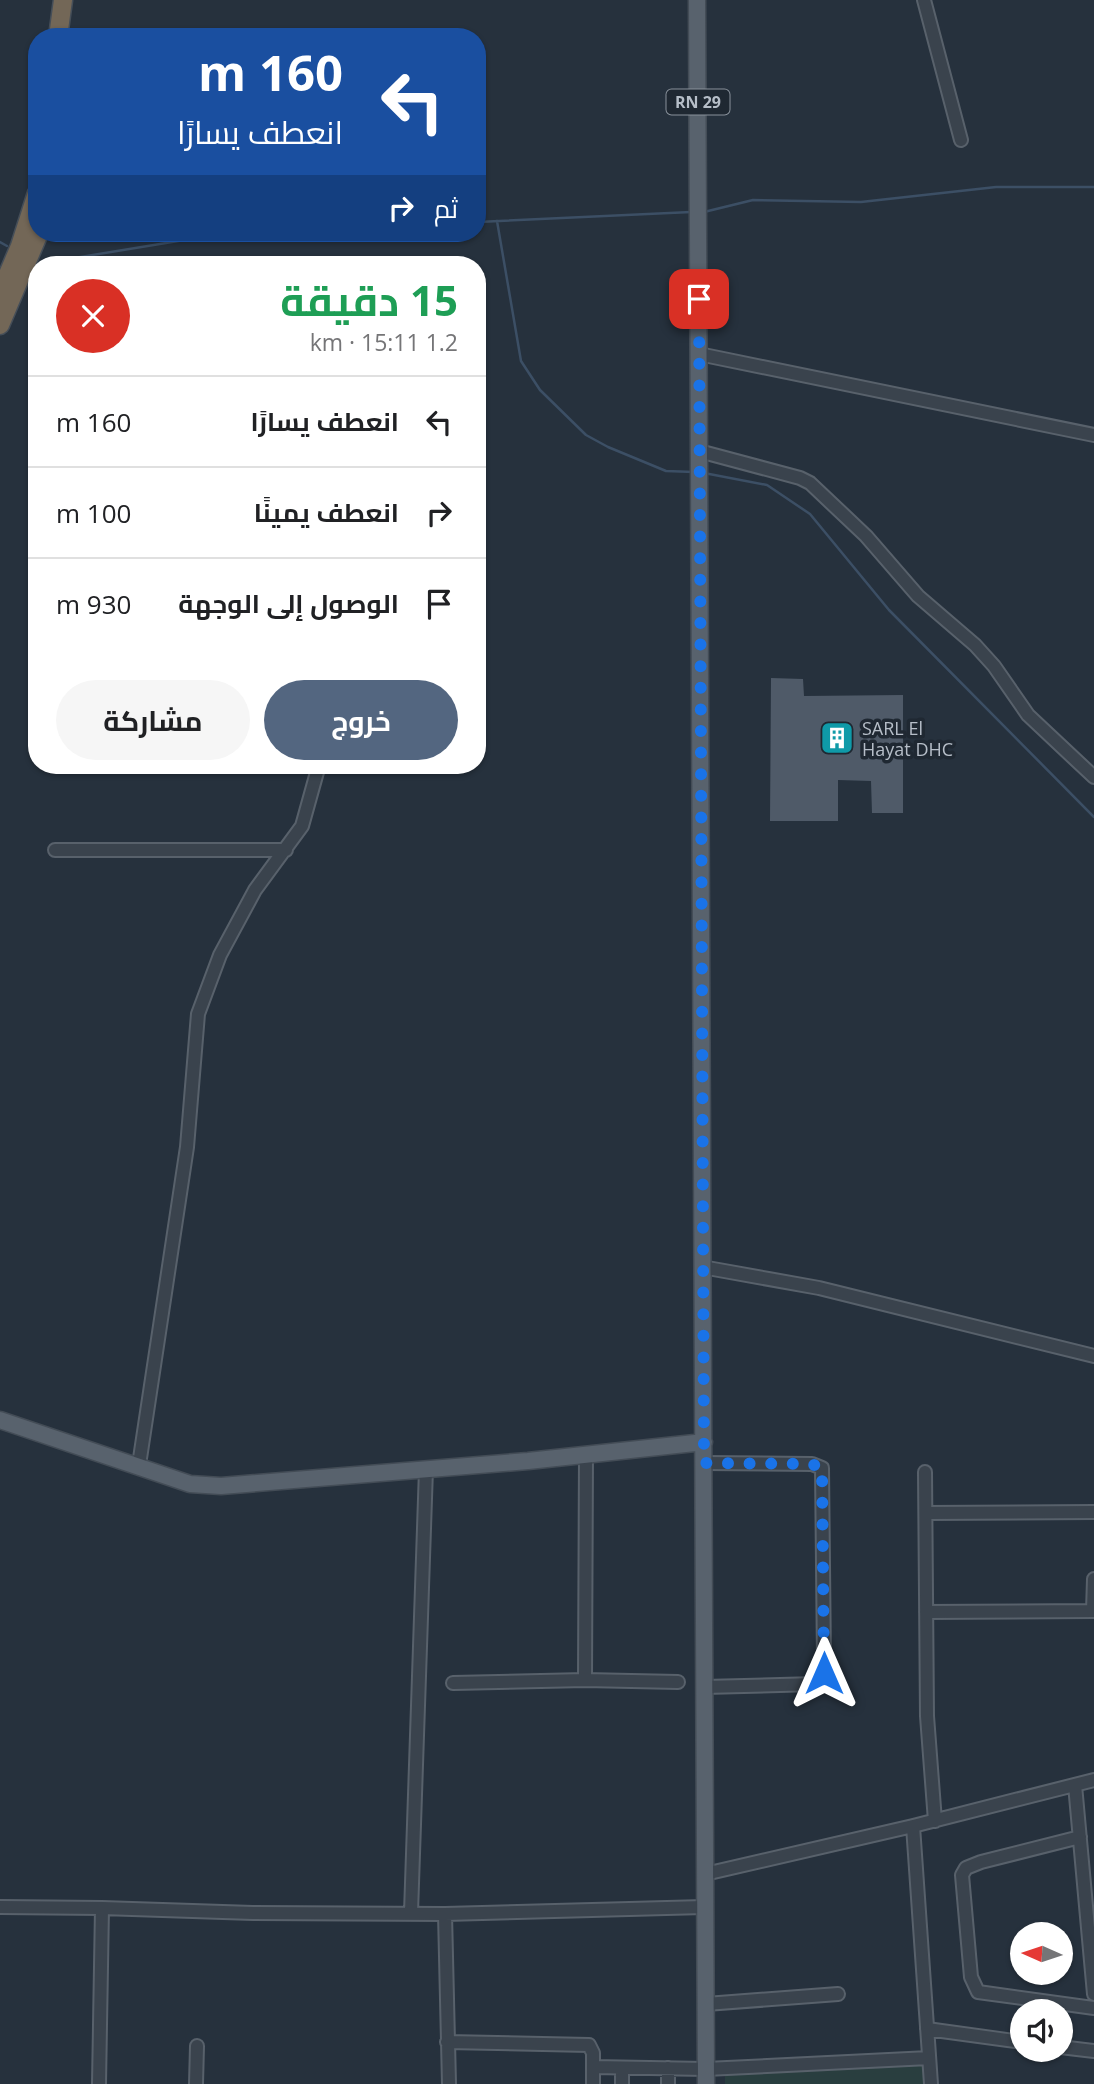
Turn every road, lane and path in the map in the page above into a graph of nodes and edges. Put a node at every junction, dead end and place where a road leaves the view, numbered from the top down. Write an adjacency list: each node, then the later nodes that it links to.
1 (63, 0): 5 (highway)
2 (74, 0): 6 (highway)
3 (697, 0): 12 (main road, RN 29)
4 (925, 0): 7 (street)
5 (59, 28)
6 (71, 28)
7 (961, 140)
8 (28, 221): 10 (highway)
9 (28, 259): 11 (highway)
10 (0, 293)
11 (0, 325)
12 (699, 354): 13 (street); 14 (main road, RN 29)
13 (1094, 435)
14 (698, 465): 16 (street); 19 (main road, RN 29)
15 (316, 774): 18 (street)
16 (1094, 777)
17 (55, 849): 18 (street)
18 (286, 850): 25 (street)
19 (702, 1267): 20 (street); 22 (main road, RN 29)
20 (1094, 1356)
21 (0, 1420): 25 (main road)
22 (704, 1443): 23 (main road); 24 (main road, RN 29)
23 (586, 1455): 26 (main road); 32 (street)
24 (704, 1463): 35 (main road, RN 29); 35 (street)
25 (139, 1465): 26 (main road)
26 (426, 1469): 45 (street)
27 (925, 1472): 29 (street)
28 (1094, 1512): 29 (street)
29 (926, 1513): 31 (street)
30 (1094, 1579): 31 (street)
31 (926, 1612): 38 (street)
32 (585, 1680): 33 (street); 34 (street)
33 (678, 1682)
34 (453, 1684)
35 (704, 1687): 41 (main road, RN 29)
36 (1094, 1780): 37 (street)
37 (1076, 1785): 38 (street); 40 (street)
38 (935, 1821): 39 (street)
39 (913, 1826): 41 (street); 51 (street)
40 (1080, 1837): 48 (street); 50 (street)
41 (705, 1874): 43 (main road, RN 29)
42 (0, 1907): 44 (street)
43 (704, 1907): 46 (street); 49 (main road, RN 29)
44 (103, 1908): 45 (street); 62 (street)
45 (411, 1913): 46 (street)
46 (445, 1914): 53 (street)
47 (838, 1994): 49 (street)
48 (1094, 1994)
49 (706, 2004): 61 (main road, RN 29)
50 (1094, 2008)
51 (927, 2029): 52 (street); 57 (street)
52 (1010, 2040)
53 (447, 2042): 58 (street); 64 (street)
54 (197, 2046): 63 (street)
55 (1073, 2049): 56 (street)
56 (1094, 2051)
57 (929, 2058): 61 (street); 68 (street)
58 (593, 2067): 59 (street); 65 (street)
59 (622, 2068): 60 (street); 66 (street)
60 (668, 2068): 61 (street); 67 (street)
61 (706, 2076)
62 (99, 2084)
63 (197, 2084)
64 (449, 2084)
65 (593, 2084)
66 (622, 2084)
67 (668, 2084)
68 (931, 2084)

